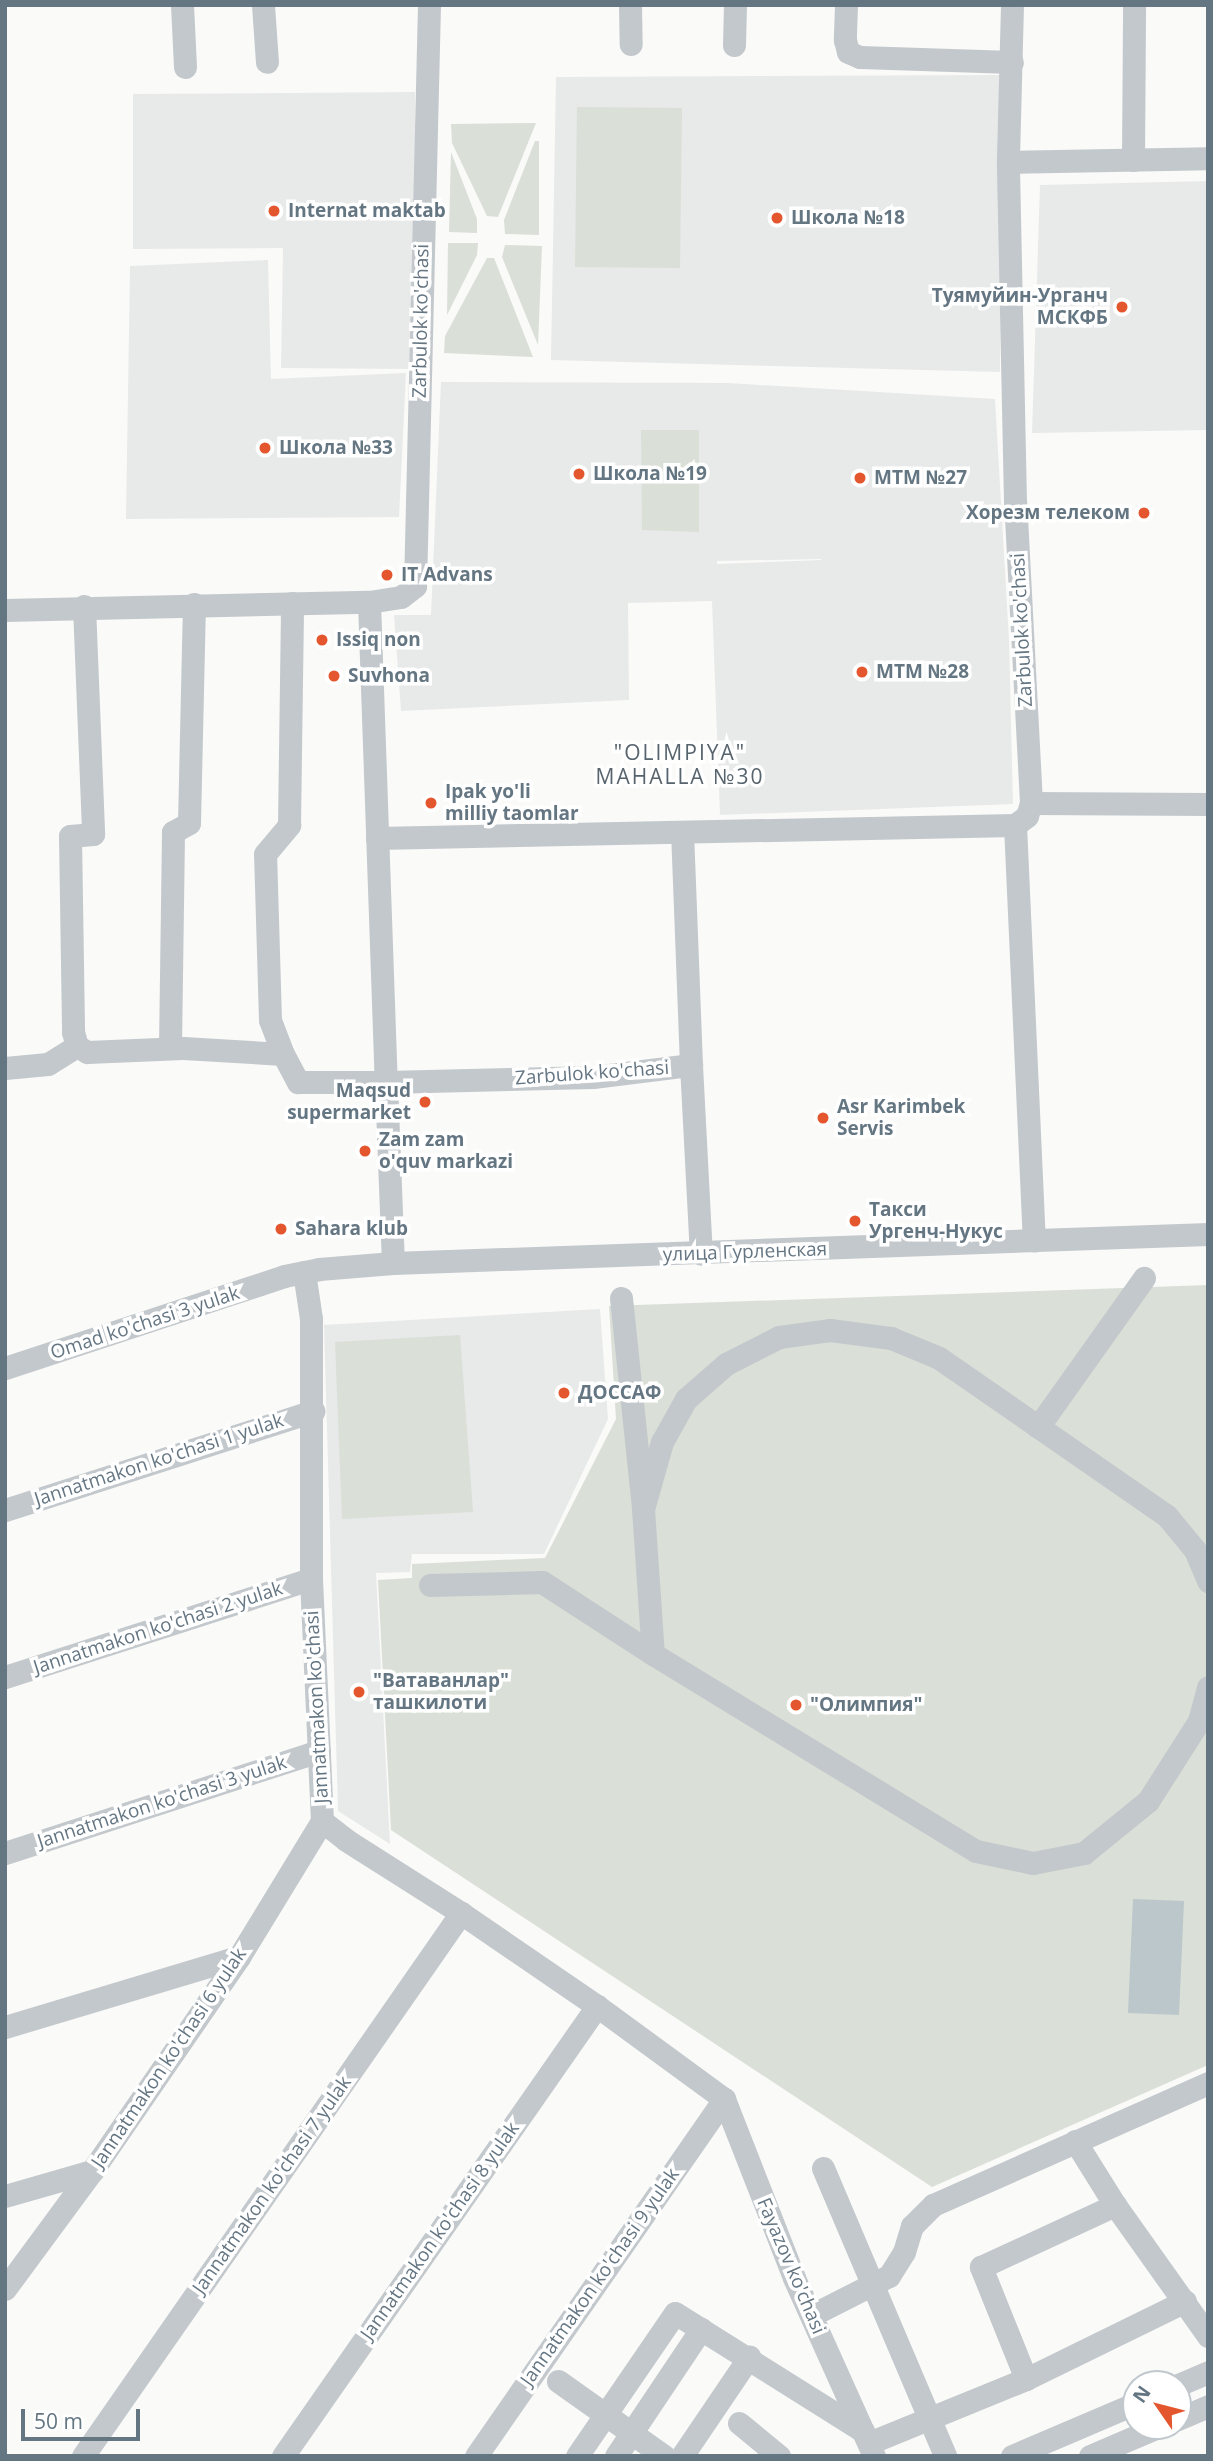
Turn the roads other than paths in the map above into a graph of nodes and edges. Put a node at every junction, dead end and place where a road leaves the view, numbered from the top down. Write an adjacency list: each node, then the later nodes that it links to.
1 (181, 5): 13 (street)
2 (263, 5): 11 (street)
3 (429, 5): 17 (street, Zarbulok ko'chasi)
4 (630, 5): 9 (street)
5 (735, 5): 10 (street)
6 (846, 5): 12 (street)
7 (1012, 5): 12 (street, Zarbulok ko'chasi)
8 (1134, 5): 15 (street)
9 (631, 44)
10 (734, 45)
11 (267, 62)
12 (1012, 62): 16 (street, Zarbulok ko'chasi)
13 (185, 67)
14 (1208, 158): 15 (street)
15 (1133, 160): 16 (street)
16 (1008, 162): 22 (street, Zarbulok ko'chasi)
17 (369, 602): 18 (street, Zarbulok ko'chasi); 26 (street)
18 (292, 603): 19 (street, Zarbulok ko'chasi); 29 (street, Zarbulok ko'chasi)
19 (194, 604): 20 (street, Zarbulok ko'chasi); 28 (street)
20 (84, 606): 21 (street, Zarbulok ko'chasi); 27 (street)
21 (5, 610)
22 (1031, 803): 23 (street); 24 (street)
23 (1208, 804)
24 (1015, 825): 25 (street); 34 (street)
25 (682, 832): 26 (street); 30 (street, Zarbulok ko'chasi)
26 (377, 838): 32 (street)
27 (77, 1046): 28 (street); 31 (street)
28 (170, 1048): 29 (street)
29 (283, 1054): 32 (street, Zarbulok ko'chasi)
30 (691, 1065): 32 (street, Zarbulok ko'chasi); 35 (street)
31 (5, 1068)
32 (386, 1082): 36 (street)
33 (1208, 1234): 34 (street, улица Гурленская)
34 (1034, 1241): 35 (street, улица Гурленская)
35 (701, 1254): 36 (street, улица Гурленская)
36 (393, 1263): 37 (street, улица Гурленская)
37 (294, 1274): 40 (street, Omad ko'chasi 3 yulak); 41 (street, Jannatmakon ko'chasi)
38 (1144, 1278): 42 (street)
39 (621, 1298): 43 (street)
40 (5, 1368)
41 (313, 1411): 44 (street, Jannatmakon ko'chasi 1 yulak); 45 (street, Jannatmakon ko'chasi)
42 (1038, 1427): 43 (street); 46 (street)
43 (643, 1509): 48 (street)
44 (5, 1510)
45 (311, 1579): 49 (street, Jannatmakon ko'chasi 2 yulak); 51 (street, Jannatmakon ko'chasi)
46 (1208, 1581)
47 (430, 1585): 48 (street)
48 (653, 1654): 50 (street)
49 (5, 1678)
50 (1208, 1687)
51 (318, 1751): 52 (street, Jannatmakon ko'chasi); 53 (street, Jannatmakon ko'chasi 3 yulak)
52 (322, 1821): 54 (street, Jannatmakon ko'chasi); 55 (street, Jannatmakon ko'chasi 6 yulak)
53 (5, 1853)
54 (461, 1913): 56 (street, Jannatmakon ko'chasi); 81 (street, Jannatmakon ko'chasi 7 yulak)
55 (239, 1957): 57 (street); 62 (street, Jannatmakon ko'chasi 6 yulak)
56 (597, 2006): 59 (street, Jannatmakon ko'chasi); 82 (street, Jannatmakon ko'chasi 8 yulak)
57 (5, 2027)
58 (1208, 2083): 60 (street)
59 (724, 2099): 68 (street, Fayazov ko'chasi); 83 (street, Jannatmakon ko'chasi 9 yulak)
60 (1075, 2141): 64 (street); 65 (street)
61 (823, 2168): 65 (street)
62 (92, 2171): 63 (street); 66 (street, Jannatmakon ko'chasi 6 yulak)
63 (5, 2196)
64 (1115, 2205): 67 (street); 72 (street)
65 (872, 2287): 68 (street); 76 (street)
66 (5, 2289)
67 (1185, 2301): 70 (street); 72 (street)
68 (811, 2315): 80 (street, Fayazov ko'chasi)
69 (701, 2329): 71 (street); 75 (street); 78 (street)
70 (1208, 2336)
71 (749, 2357): 80 (street); 87 (street)
72 (1026, 2379): 76 (street)
73 (558, 2381): 75 (street)
74 (1122, 2409): 90 (street)
75 (605, 2414): 78 (street); 84 (street)
76 (929, 2419): 80 (street); 89 (street)
77 (739, 2423): 88 (street)
78 (631, 2435): 85 (street); 86 (street)
79 (1127, 2440): 91 (street)
80 (869, 2443)
81 (83, 2456)
82 (283, 2456)
83 (476, 2456)
84 (577, 2456)
85 (616, 2456)
86 (664, 2456)
87 (681, 2456)
88 (779, 2456)
89 (945, 2456)
90 (1012, 2456)
91 (1090, 2456)

